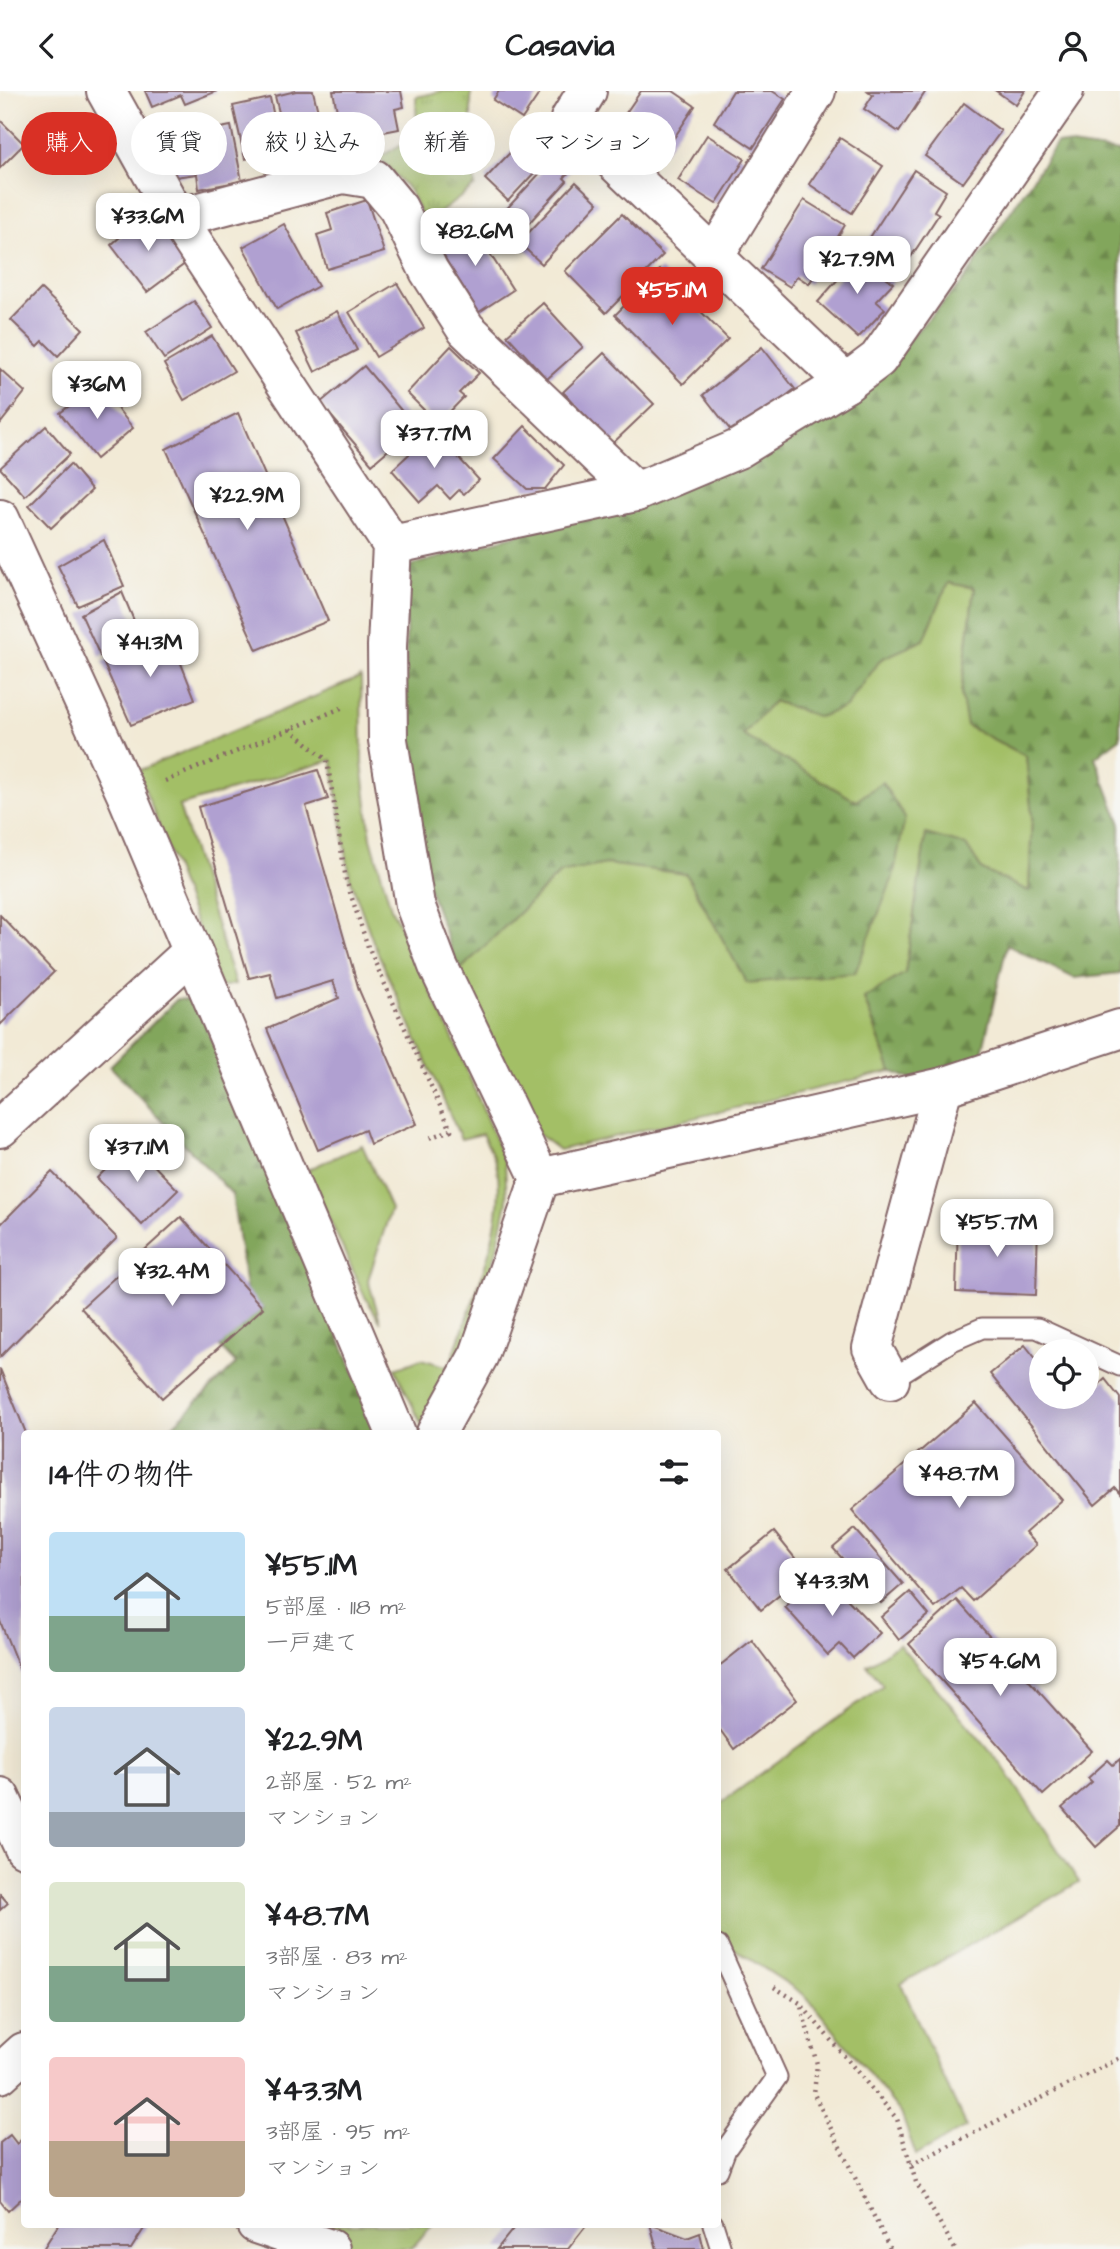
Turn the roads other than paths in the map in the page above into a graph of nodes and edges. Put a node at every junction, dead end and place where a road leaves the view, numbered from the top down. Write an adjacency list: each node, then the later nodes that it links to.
1 (106, 91): 5 (street)
2 (587, 91): 6 (street)
3 (816, 91): 6 (street)
4 (1064, 91): 7 (street)
5 (177, 218): 8 (street); 10 (street)
6 (713, 258): 7 (street)
7 (846, 383): 8 (street)
8 (636, 492): 10 (street)
9 (0, 519): 11 (street)
10 (392, 545): 15 (street)
11 (191, 953): 14 (street); 18 (street)
12 (1120, 1030): 13 (street)
13 (943, 1087): 15 (street); 17 (street)
14 (0, 1128)
15 (540, 1178): 19 (street)
16 (1120, 1366): 17 (lane)
17 (890, 1380)
18 (395, 1430)
19 (438, 1430)
20 (0, 1797): 21 (street)
21 (21, 1842)
22 (721, 1953): 25 (lane)
23 (21, 2055): 24 (street)
24 (0, 2074)
25 (721, 2162)
26 (268, 2228): 28 (street)
27 (714, 2228): 29 (lane)
28 (330, 2249)
29 (721, 2249)

